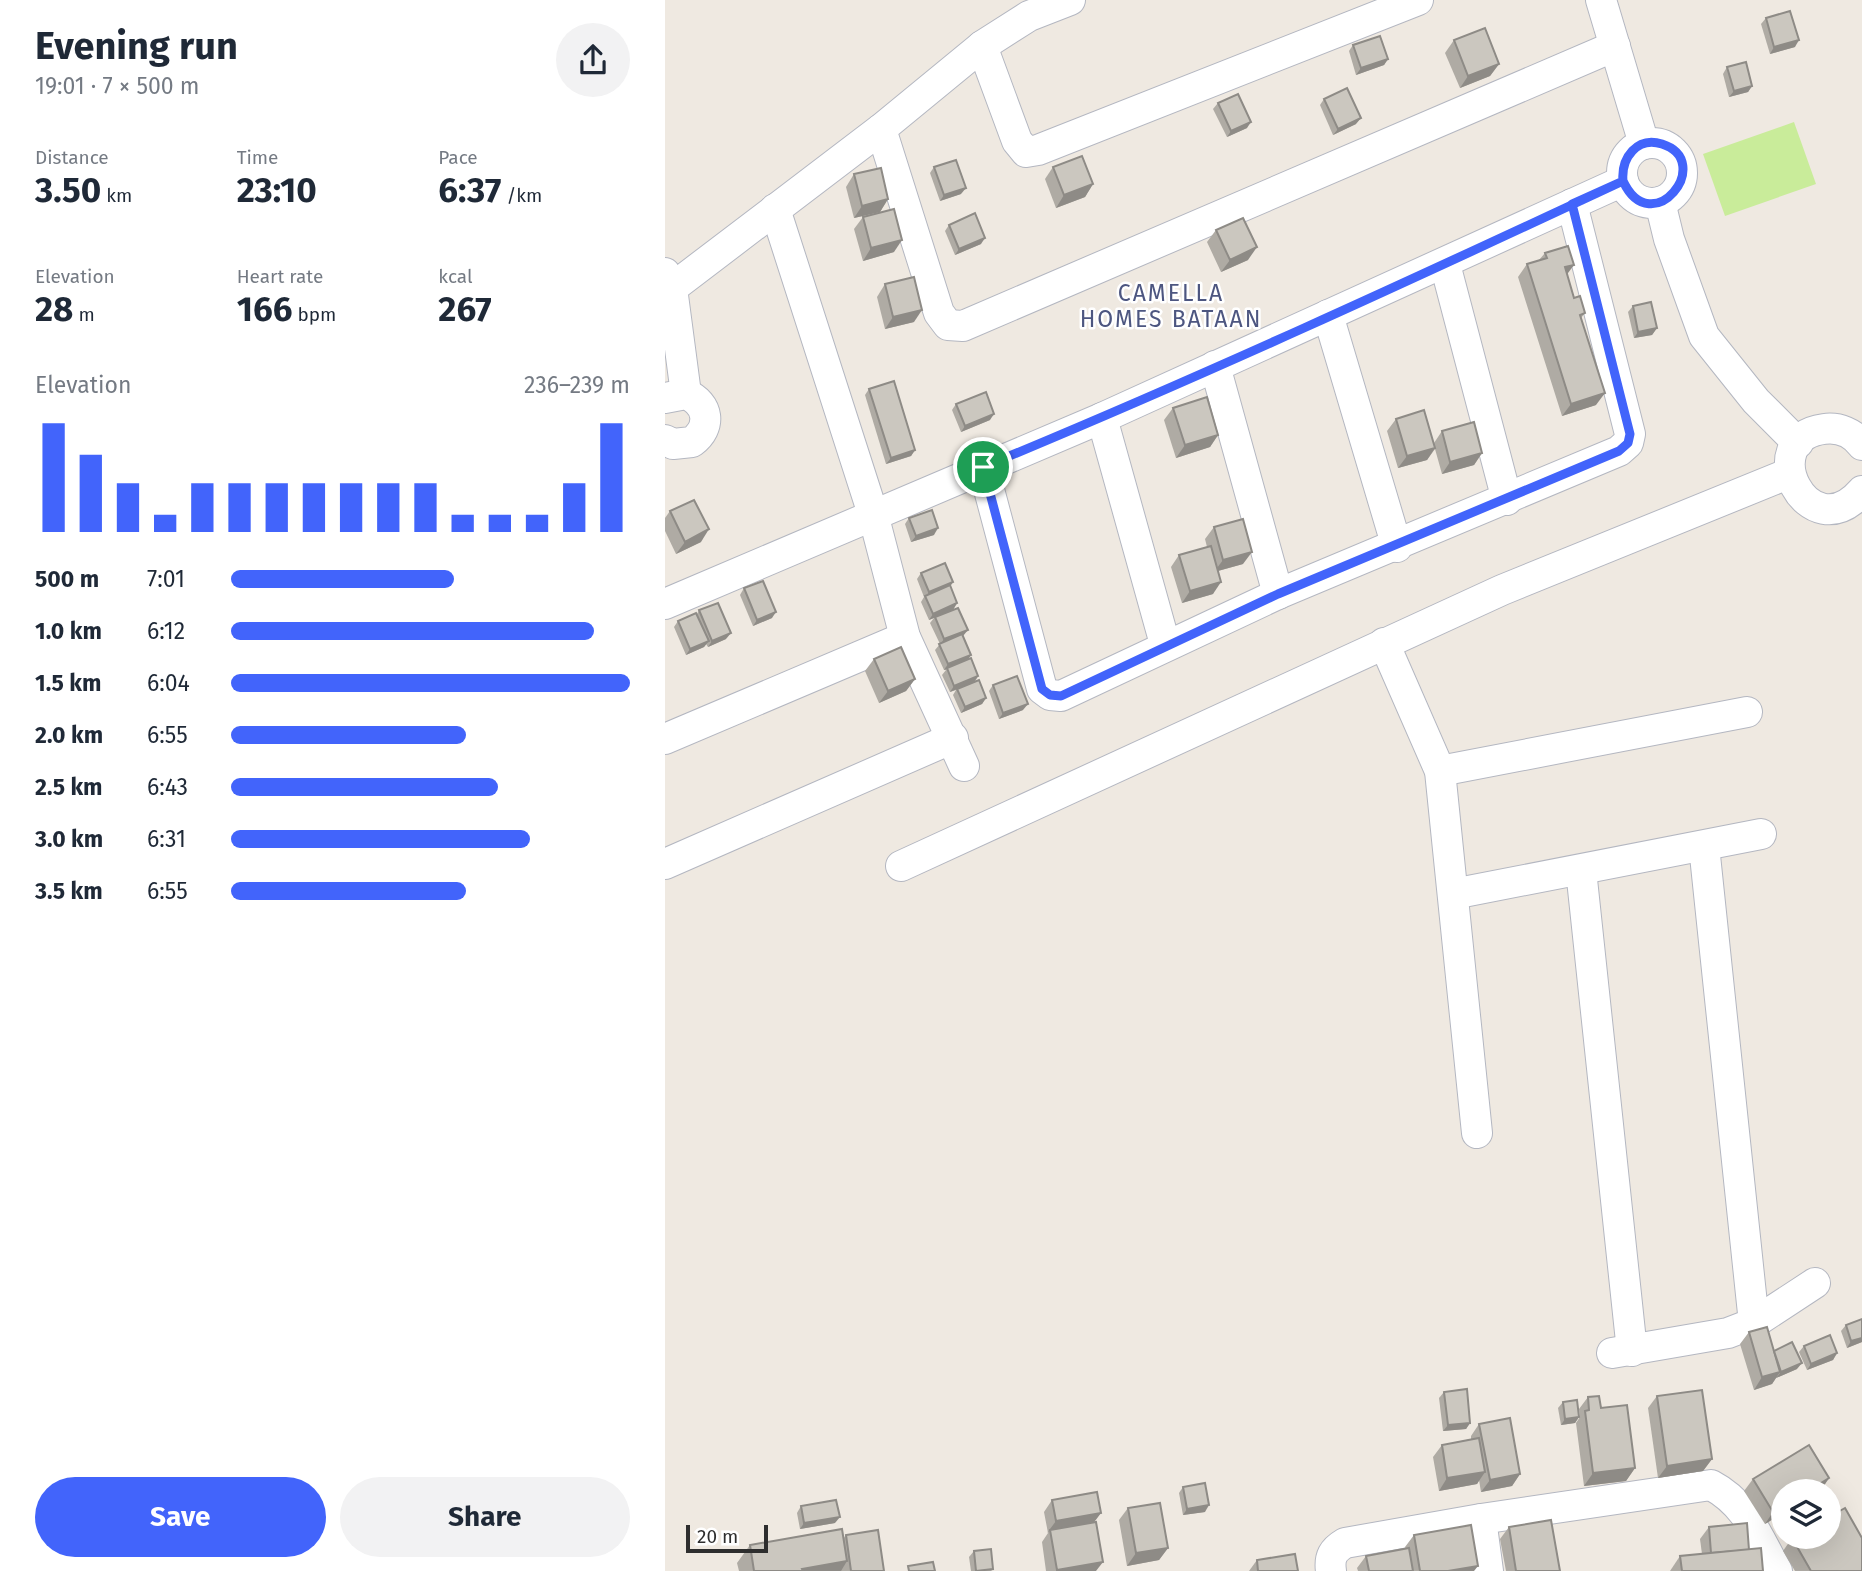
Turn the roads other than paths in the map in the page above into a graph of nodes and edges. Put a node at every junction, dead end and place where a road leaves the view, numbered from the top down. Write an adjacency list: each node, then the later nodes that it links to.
1 (1070, 0): 4 (street)
2 (1418, 0): 5 (street)
3 (1601, 0): 6 (street)
4 (1034, 8): 5 (street)
5 (982, 46): 7 (street)
6 (1615, 46): 7 (street); 8 (street)
7 (881, 129): 12 (street)
8 (1644, 144): 9 (street); 10 (street)
9 (1623, 181): 10 (street); 11 (street)
10 (1660, 202): 20 (street)
11 (1572, 204): 13 (street); 25 (street)
12 (775, 209): 14 (street); 26 (street)
13 (1445, 264): 15 (street); 25 (street)
14 (669, 281): 17 (street)
15 (1328, 315): 16 (street); 27 (street)
16 (1215, 366): 18 (street); 28 (street)
17 (676, 396): 19 (street)
18 (1102, 418): 22 (street); 32 (street)
19 (665, 440)
20 (1798, 443): 21 (street); 23 (street)
21 (1861, 443)
22 (983, 467): 26 (street); 32 (street)
23 (1790, 473): 24 (street); 31 (street)
24 (1862, 491)
25 (1507, 500): 27 (street)
26 (873, 514): 29 (street); 30 (street)
27 (1397, 547): 28 (street)
28 (1278, 594): 32 (street)
29 (665, 604)
30 (905, 637): 34 (street); 35 (street)
31 (1384, 643): 37 (street); 41 (street)
32 (1165, 644)
33 (1747, 712): 37 (street)
34 (953, 738): 36 (street); 40 (street)
35 (665, 739)
36 (964, 766)
37 (1440, 771): 43 (street)
38 (1761, 834): 39 (street)
39 (1704, 846): 42 (street); 46 (street)
40 (665, 864)
41 (901, 866)
42 (1581, 870): 43 (street); 46 (street)
43 (1453, 894): 44 (street)
44 (1478, 1133)
45 (1815, 1283): 46 (street)
46 (1754, 1322)
47 (1481, 1518): 48 (street); 49 (street); 50 (street)
48 (1331, 1571)
49 (1488, 1571)
50 (1777, 1571)

